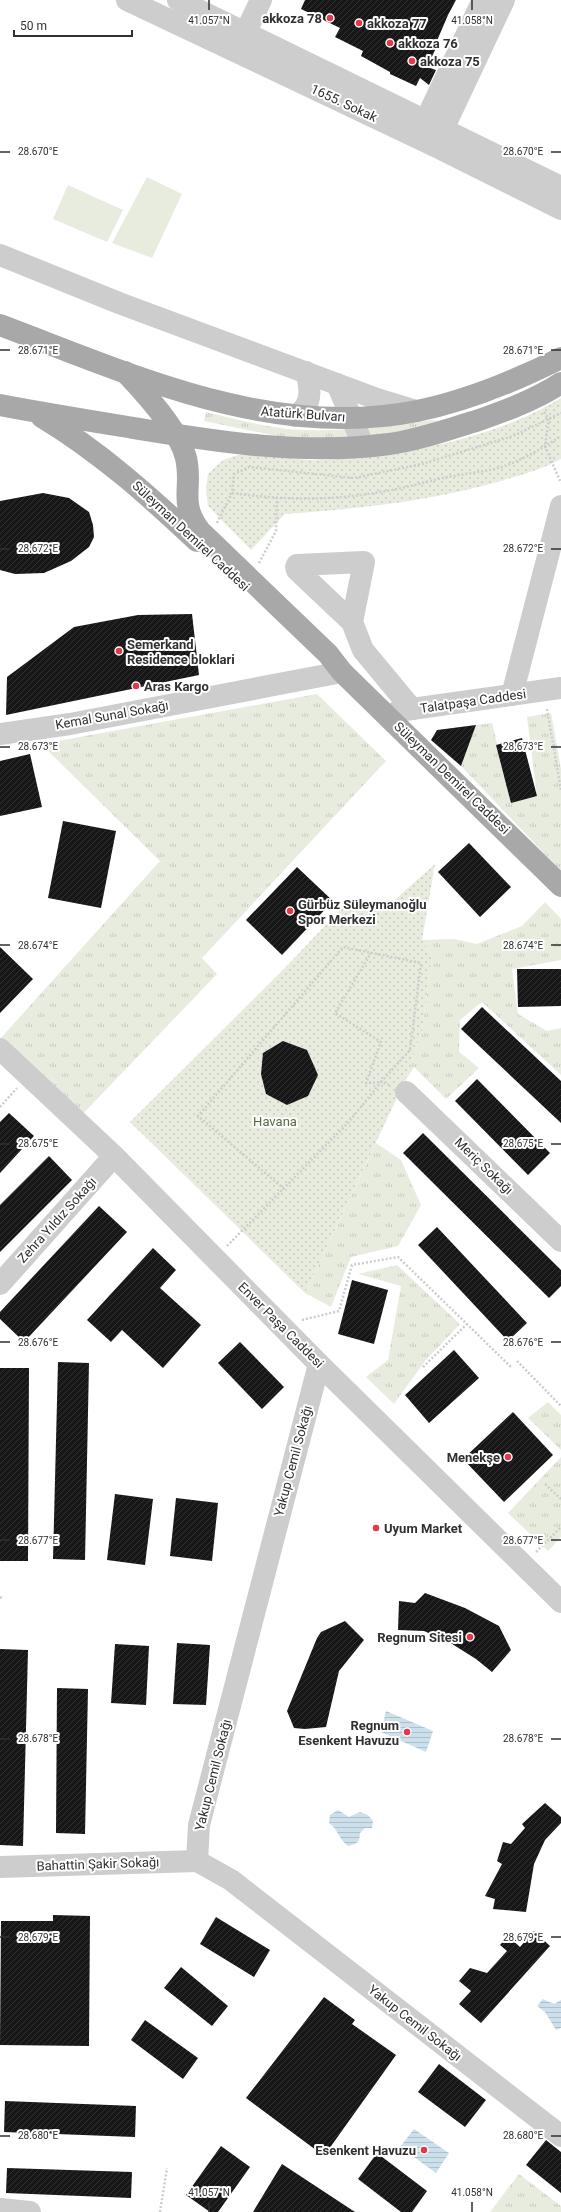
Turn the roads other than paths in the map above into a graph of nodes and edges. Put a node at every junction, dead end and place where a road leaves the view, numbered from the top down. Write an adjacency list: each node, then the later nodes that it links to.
1 (127, 0): 7 (street, 1655. Sokak)
2 (178, 0): 6 (street, 1655. Sokak)
3 (261, 0): 6 (street)
4 (483, 0): 8 (street)
5 (504, 0): 8 (street)
6 (245, 32): 7 (street); 8 (street, 1655. Sokak)
7 (236, 52): 8 (street, 1655. Sokak)
8 (430, 133): 9 (street, 1655. Sokak); 10 (street, 1655. Sokak)
9 (561, 187)
10 (561, 209)
11 (0, 255): 15 (street)
12 (0, 326): 14 (main road, Atatürk Bulvarı)
13 (561, 358): 20 (main road, Atatürk Bulvarı)
14 (125, 372): 21 (main road, Atatürk Bulvarı); 23 (main road, Süleyman Demirel Caddesi)
15 (306, 372): 17 (street); 21 (street)
16 (561, 383): 25 (main road)
17 (336, 384): 20 (street); 22 (street)
18 (0, 405): 19 (main road)
19 (32, 411): 23 (main road); 29 (main road, Süleyman Demirel Caddesi)
20 (416, 411): 22 (main road, Atatürk Bulvarı)
21 (295, 416): 22 (main road, Atatürk Bulvarı)
22 (351, 418): 25 (street)
23 (176, 436): 24 (main road); 26 (main road, Süleyman Demirel Caddesi)
24 (244, 443): 25 (main road); 26 (main road)
25 (364, 447)
26 (188, 474): 29 (main road, Süleyman Demirel Caddesi)
27 (561, 506): 31 (street)
28 (352, 622): 32 (street)
29 (342, 672): 33 (main road, Süleyman Demirel Caddesi); 34 (street, Kemal Sunal Sokağı)
30 (553, 689): 31 (street, Talatpaşa Caddesi)
31 (512, 695): 32 (street, Talatpaşa Caddesi)
32 (412, 709): 33 (street, Talatpaşa Caddesi)
33 (385, 713): 35 (main road, Süleyman Demirel Caddesi)
34 (0, 734)
35 (561, 886)
36 (0, 1049): 38 (street, Enver Paşa Caddesi)
37 (406, 1092): 39 (street, Meriç Sokağı)
38 (114, 1156): 40 (street, Zehra Yıldız Sokağı); 41 (street, Enver Paşa Caddesi)
39 (561, 1241)
40 (0, 1284)
41 (319, 1364): 42 (street, Enver Paşa Caddesi); 43 (street, Yakup Cemil Sokağı)
42 (561, 1602)
43 (197, 1861): 44 (street, Bahattin Şakir Sokağı); 45 (street, Yakup Cemil Sokağı)
44 (0, 1867)
45 (561, 2136)
46 (0, 2209): 47 (street)
47 (30, 2212)

